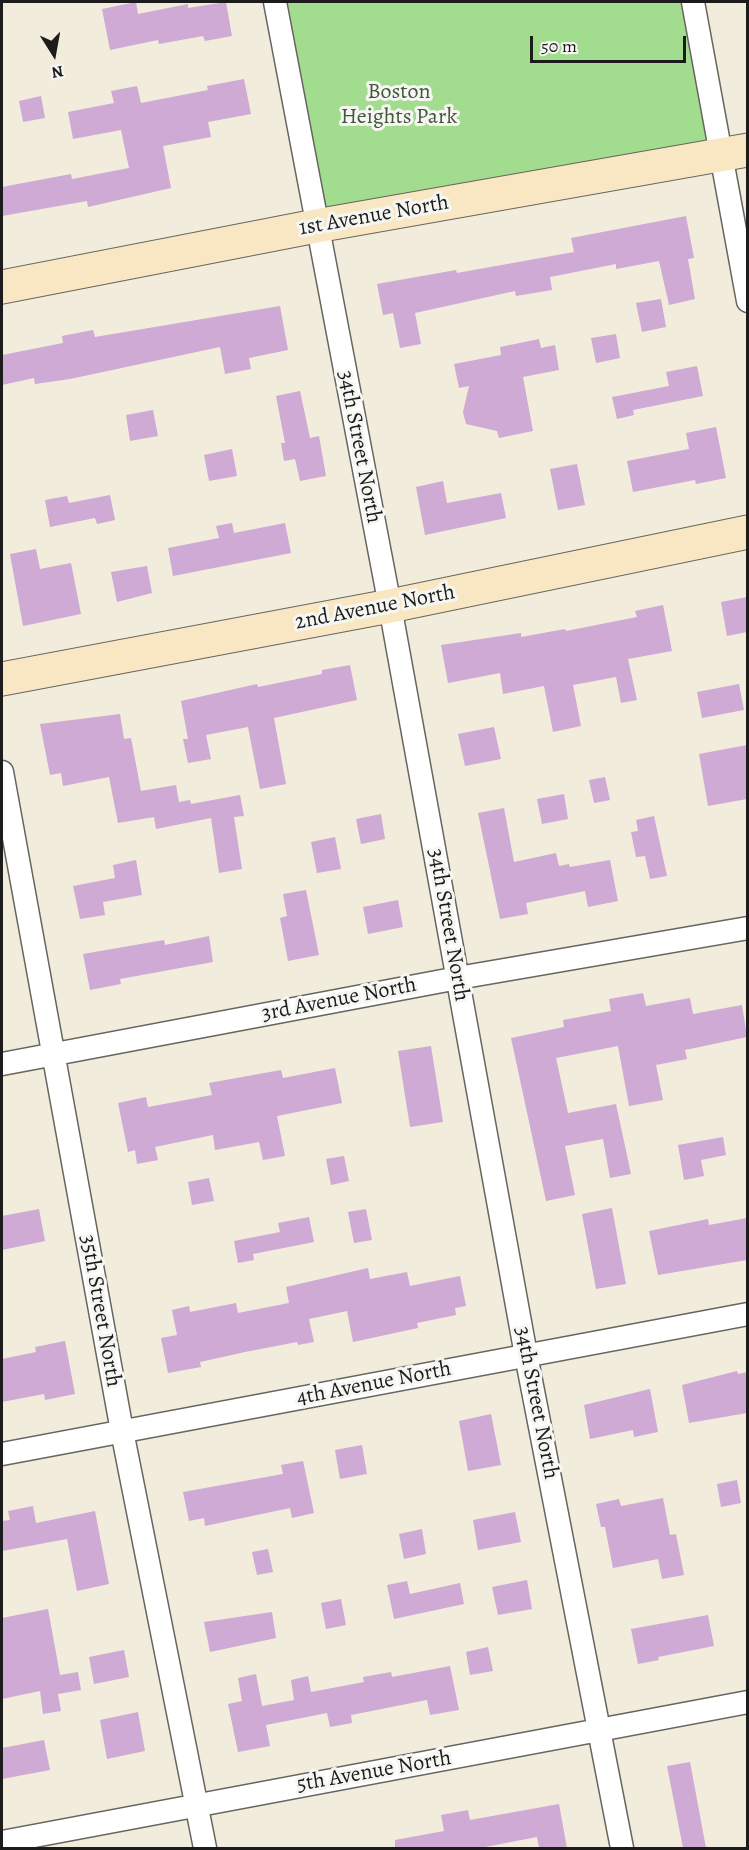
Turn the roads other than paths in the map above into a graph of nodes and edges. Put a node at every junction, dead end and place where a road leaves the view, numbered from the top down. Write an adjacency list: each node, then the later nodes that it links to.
1 (274, 2): 4 (street, 34th Street North)
2 (693, 2): 3 (street)
3 (734, 153): 4 (main road, 1st Avenue North); 6 (street)
4 (316, 226): 5 (main road, 1st Avenue North); 8 (street, 34th Street North)
5 (2, 287)
6 (747, 302)
7 (747, 532): 8 (main road, 2nd Avenue North)
8 (390, 606): 9 (main road, 2nd Avenue North); 12 (street, 34th Street North)
9 (2, 679)
10 (2, 772): 13 (street, 35th Street North)
11 (747, 928): 12 (street, 3rd Avenue North)
12 (458, 978): 13 (street, 3rd Avenue North); 16 (street, 34th Street North)
13 (54, 1054): 14 (street, 3rd Avenue North); 17 (street, 35th Street North)
14 (2, 1064)
15 (747, 1314): 16 (street, 4th Avenue North)
16 (526, 1355): 17 (street, 4th Avenue North); 20 (street, 34th Street North)
17 (122, 1431): 18 (street, 4th Avenue North); 21 (street, 35th Street North)
18 (2, 1454)
19 (747, 1702): 20 (street, 5th Avenue North)
20 (600, 1730): 21 (street, 5th Avenue North); 24 (street, 34th Street North)
21 (197, 1804): 22 (street, 5th Avenue North); 23 (street, 35th Street North)
22 (2, 1842)
23 (205, 1848)
24 (622, 1848)

